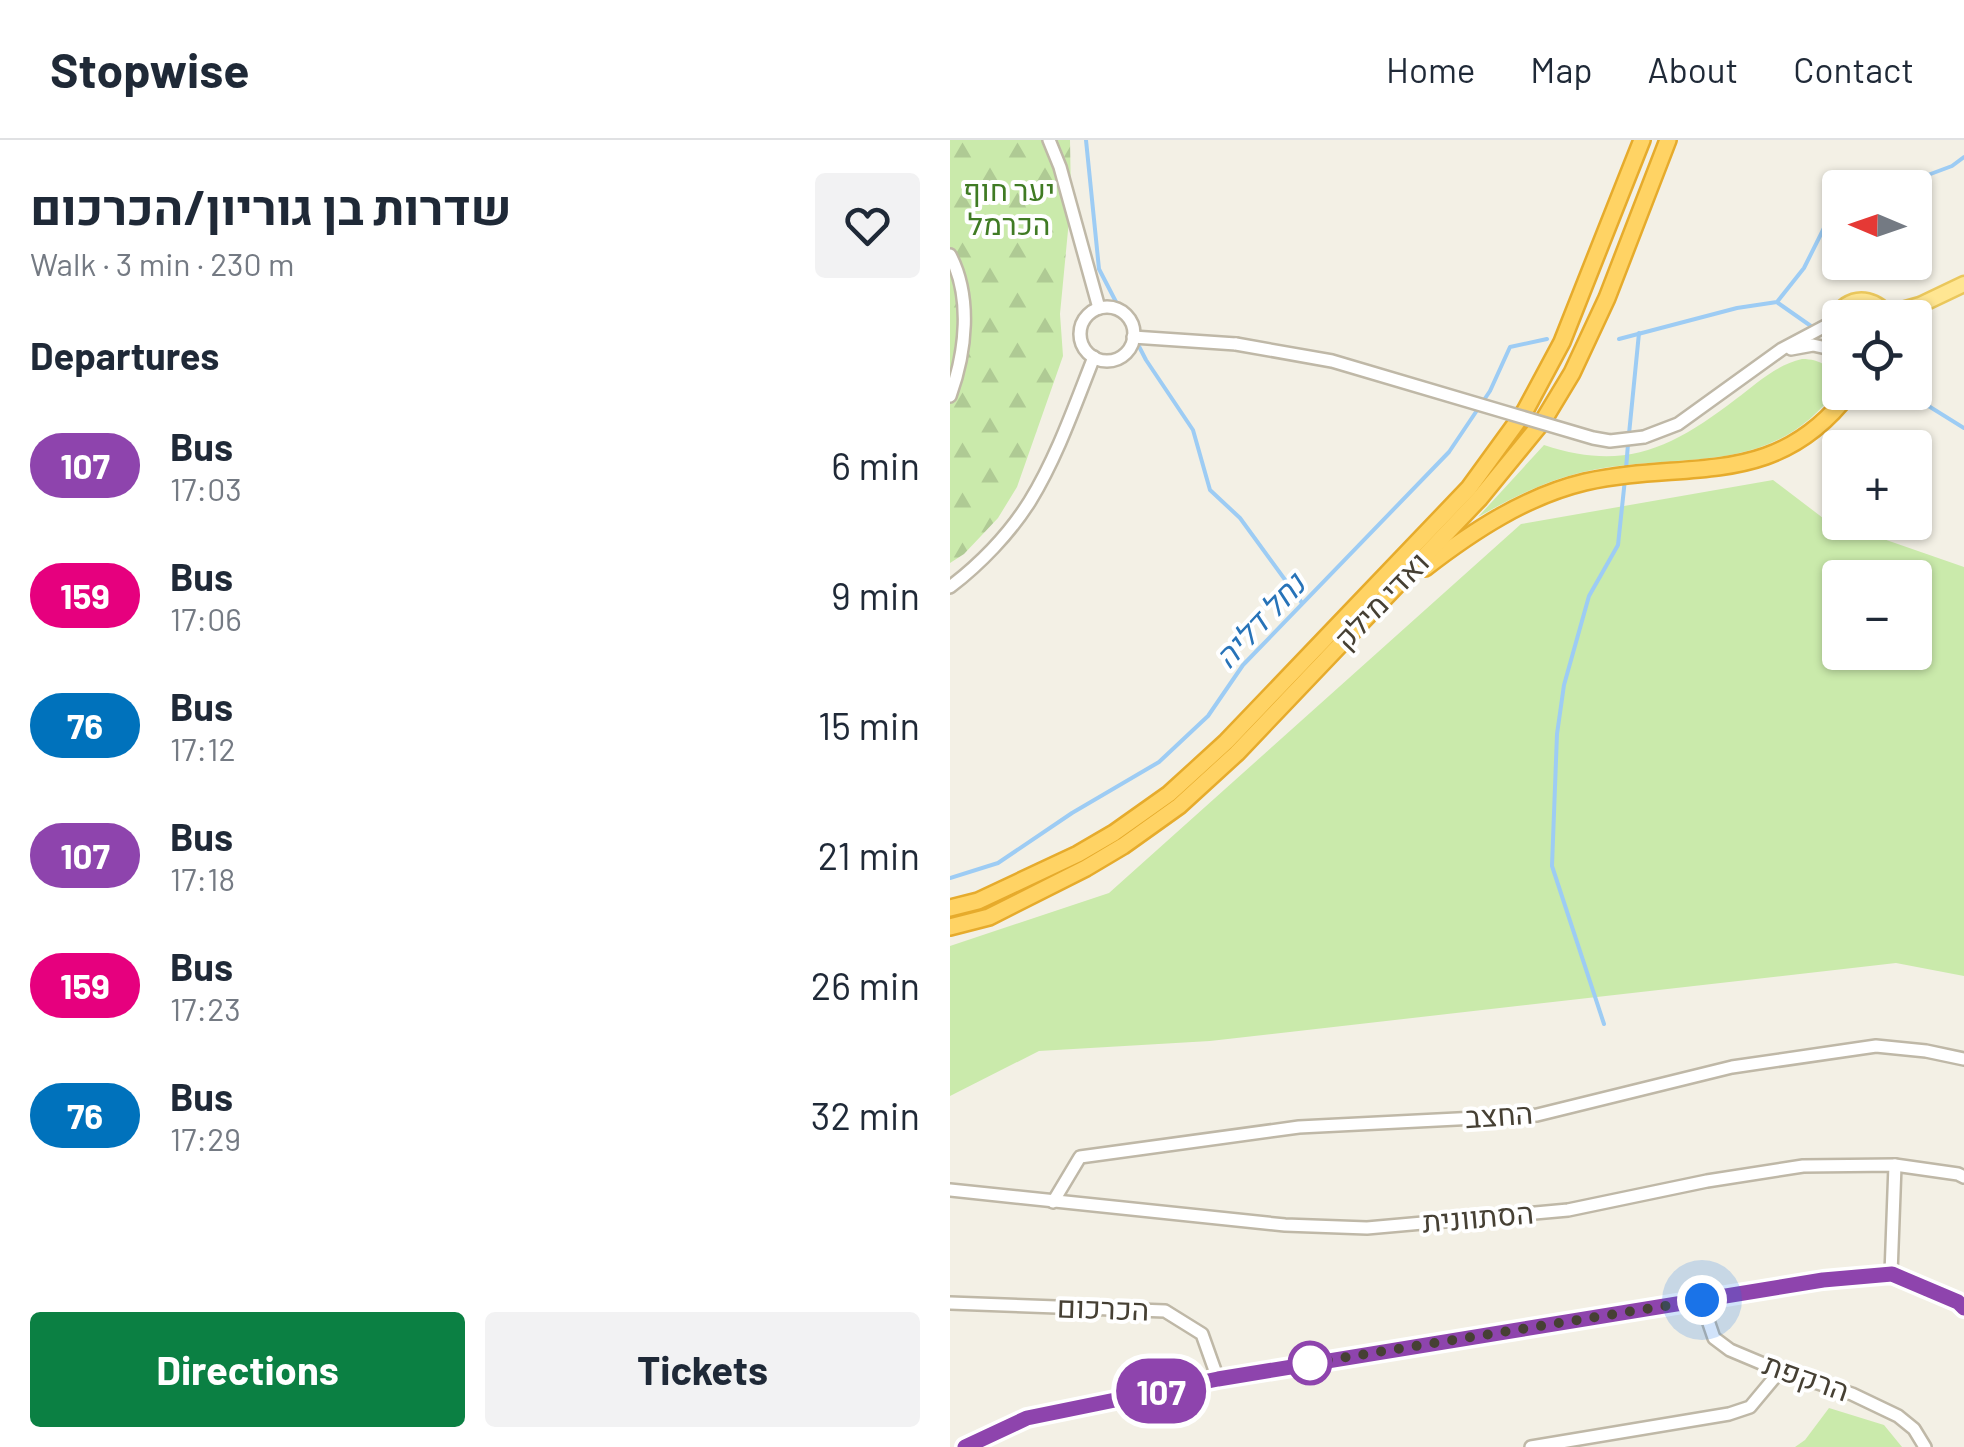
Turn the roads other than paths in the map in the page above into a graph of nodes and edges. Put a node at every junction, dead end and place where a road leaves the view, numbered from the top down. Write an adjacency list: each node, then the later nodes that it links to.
1 (1049, 140): 7 (street)
2 (1642, 140): 17 (highway, ואדי מילק)
3 (1668, 140): 16 (highway, ואדי מילק)
4 (950, 255): 13 (street)
5 (1964, 284): 6 (main road)
6 (1930, 300)
7 (1099, 308): 9 (street); 11 (street)
8 (1822, 328): 12 (street)
9 (1133, 337): 11 (street); 12 (street, bridge)
10 (1822, 348): 12 (street)
11 (1094, 357): 15 (street)
12 (1769, 359)
13 (950, 396)
14 (1835, 410): 16 (highway)
15 (950, 587)
16 (1354, 630): 18 (highway, ואדי מילק)
17 (950, 908)
18 (950, 927)
19 (1964, 1059): 23 (street, החצב)
20 (1894, 1166): 21 (street); 23 (street, הסתוונית); 24 (street)
21 (1964, 1177)
22 (950, 1190): 23 (street, הסתוונית)
23 (1052, 1202)
24 (1892, 1274): 25 (street); 27 (street)
25 (1702, 1300): 28 (street, הרקפת); 29 (street)
26 (950, 1303): 29 (street, הכרכום)
27 (1964, 1308)
28 (1780, 1371): 31 (street); 32 (street, הרקפת)
29 (1218, 1379): 30 (street)
30 (965, 1447)
31 (1531, 1447)
32 (1925, 1447)

